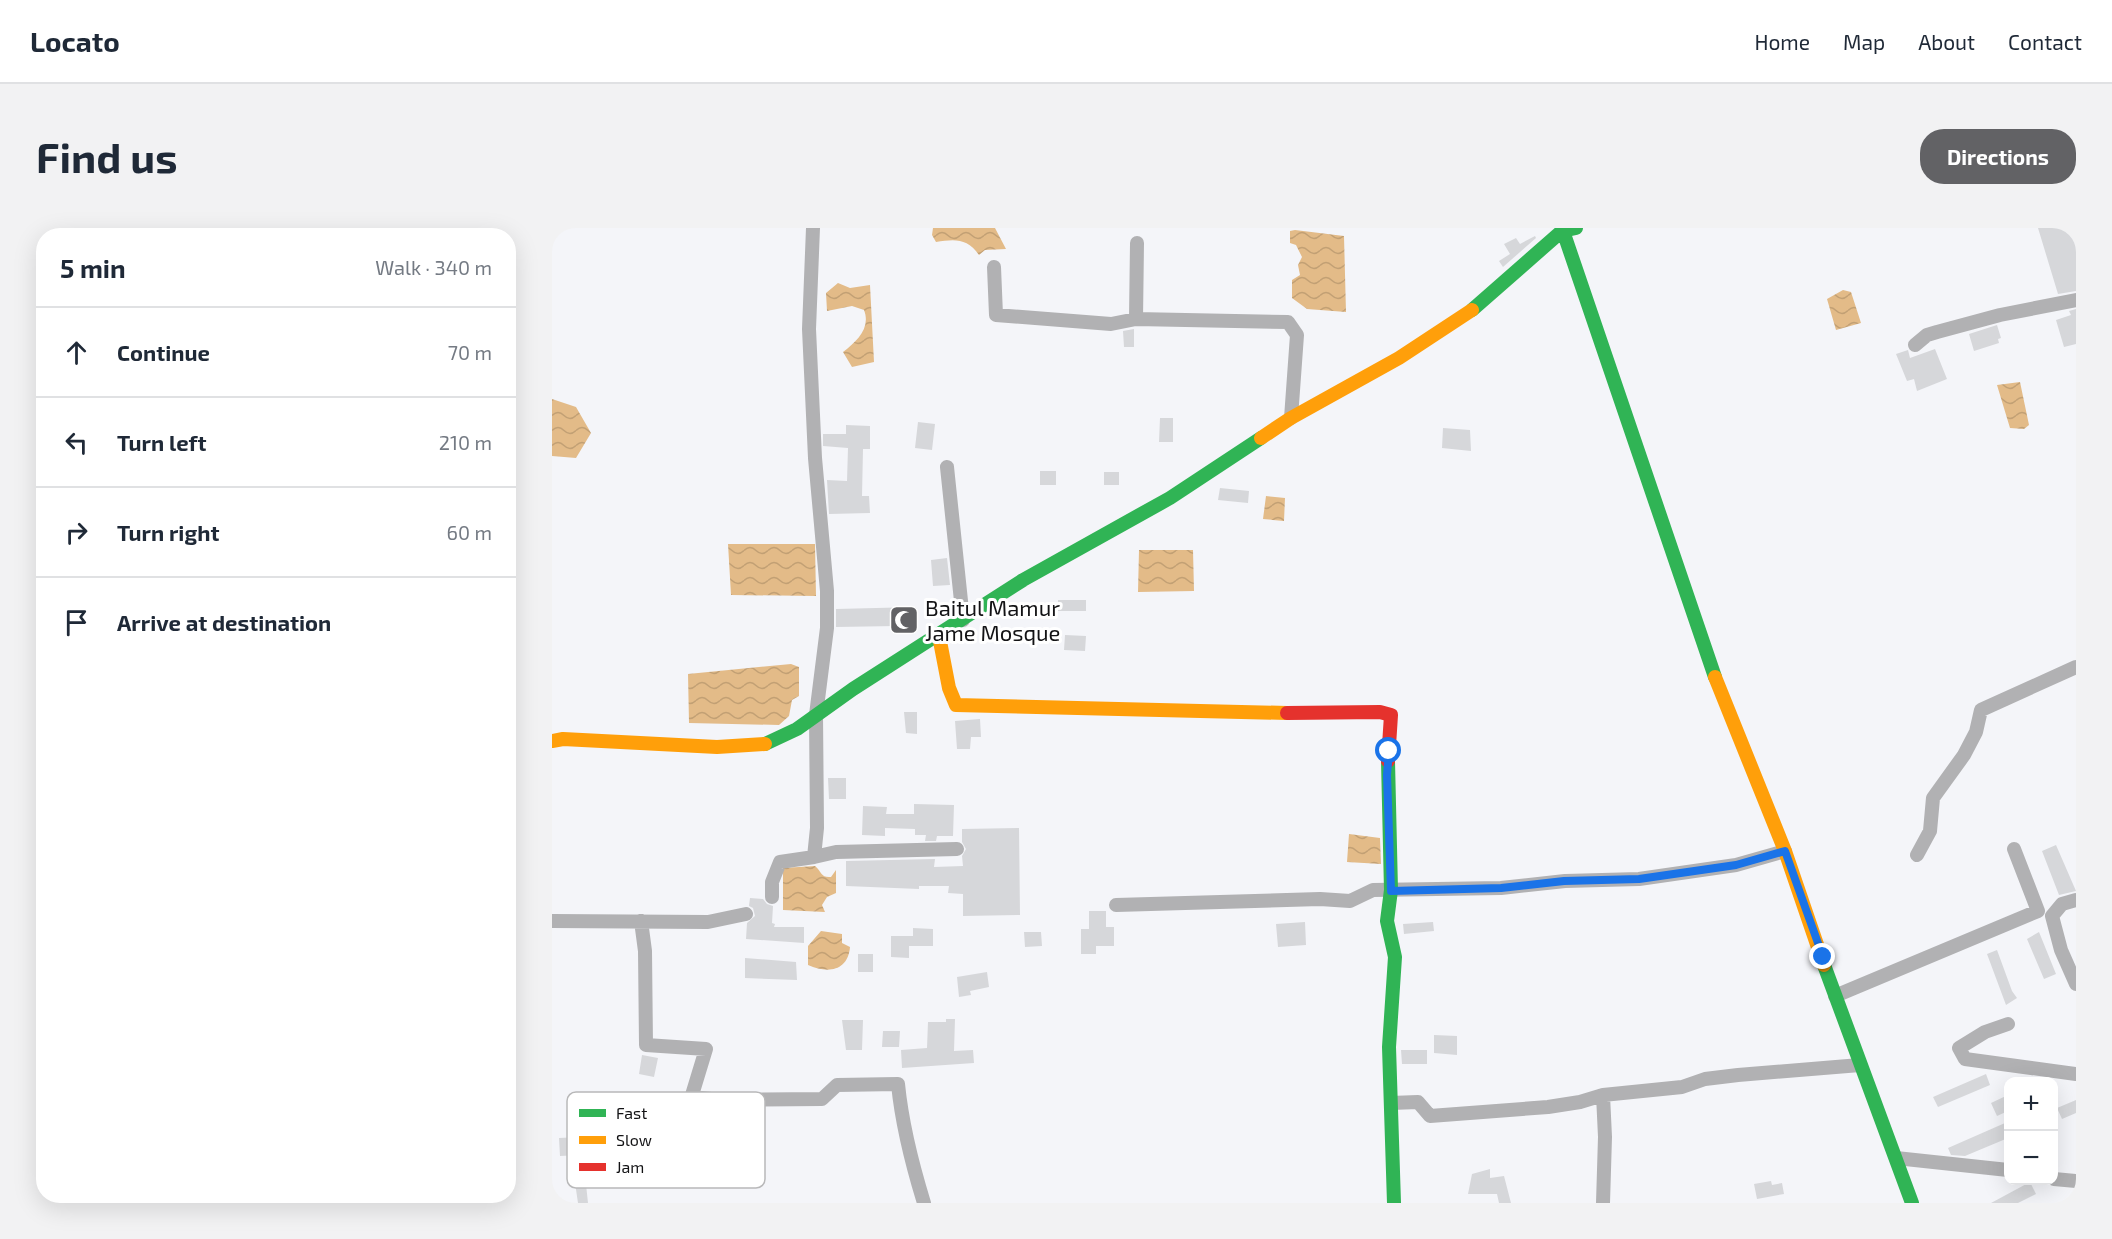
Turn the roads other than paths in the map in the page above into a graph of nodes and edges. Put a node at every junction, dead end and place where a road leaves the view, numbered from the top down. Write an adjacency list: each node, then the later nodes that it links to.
1 (813, 228): 13 (street)
2 (1566, 229): 8 (street); 17 (street)
3 (1137, 243): 6 (street)
4 (994, 267): 6 (street)
5 (2076, 300): 7 (street)
6 (1136, 319): 8 (street)
7 (1915, 345)
8 (1292, 418): 10 (street)
9 (947, 467): 10 (street)
10 (963, 620): 11 (street)
11 (939, 636): 13 (street); 20 (street)
12 (2076, 667): 18 (street)
13 (816, 715): 14 (street); 19 (street)
14 (552, 741)
15 (957, 849): 19 (street)
16 (2014, 849): 28 (street)
17 (1785, 851): 20 (street); 28 (street)
18 (1917, 855)
19 (814, 857): 21 (street)
20 (1391, 891): 23 (street); 35 (street)
21 (772, 897)
22 (2076, 900): 27 (street)
23 (1116, 905)
24 (746, 914): 26 (street)
25 (552, 921): 26 (street)
26 (641, 921): 32 (street)
27 (2076, 984)
28 (1835, 996): 30 (street)
29 (2008, 1024): 31 (street)
30 (1860, 1065): 33 (street); 36 (street)
31 (2076, 1074)
32 (694, 1092)
33 (1602, 1095): 35 (street); 42 (street)
34 (765, 1100): 40 (street)
35 (1391, 1103): 41 (street)
36 (1896, 1158): 37 (street); 43 (street)
37 (2004, 1170)
38 (2058, 1179): 39 (street)
39 (2076, 1181)
40 (924, 1203)
41 (1394, 1203)
42 (1603, 1203)
43 (1912, 1203)

